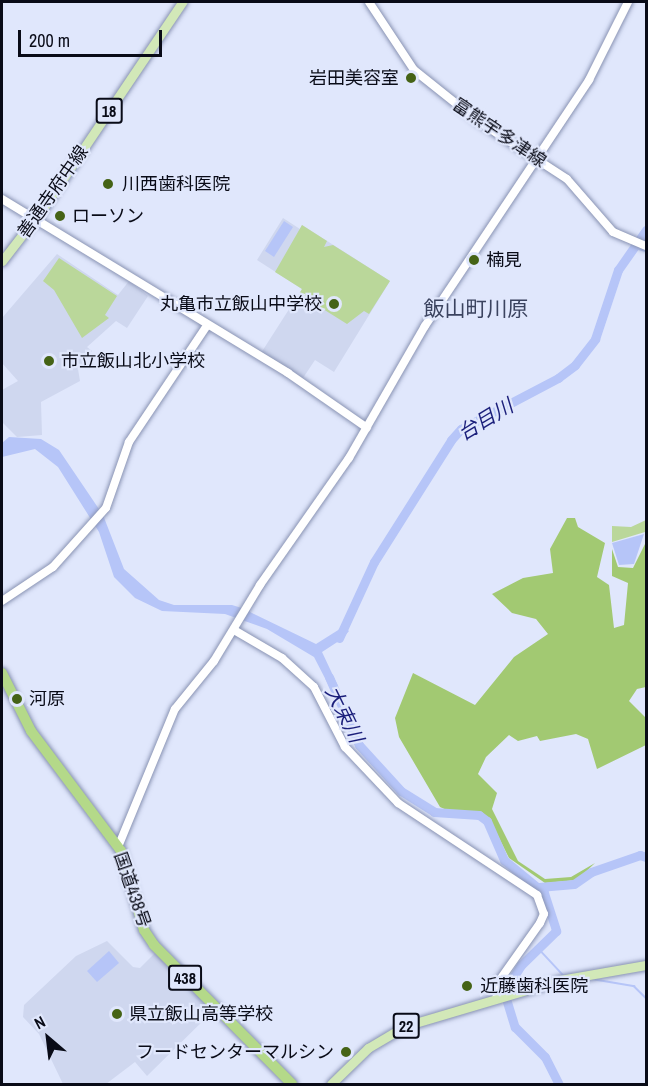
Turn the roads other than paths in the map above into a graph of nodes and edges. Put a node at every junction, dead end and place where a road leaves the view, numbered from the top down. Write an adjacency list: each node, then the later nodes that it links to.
1 (182, 2): 6 (main road, 善通寺府中線 / 18)
2 (369, 2): 4 (street, 富熊宇多津線)
3 (627, 2): 4 (street)
4 (535, 158): 7 (street, 富熊宇多津線); 10 (street)
5 (2, 199): 6 (street)
6 (35, 219): 8 (main road, 善通寺府中線 / 18); 9 (street)
7 (643, 245)
8 (2, 261)
9 (206, 327): 10 (street); 11 (street)
10 (367, 428): 12 (street)
11 (2, 601)
12 (234, 630): 14 (street); 16 (street)
13 (2, 673): 14 (highway, 国道438号 / 438)
14 (118, 847): 17 (highway, 国道438号 / 438)
15 (646, 965): 16 (main road, 22)
16 (498, 999): 18 (main road, 22)
17 (292, 1084)
18 (331, 1084)

